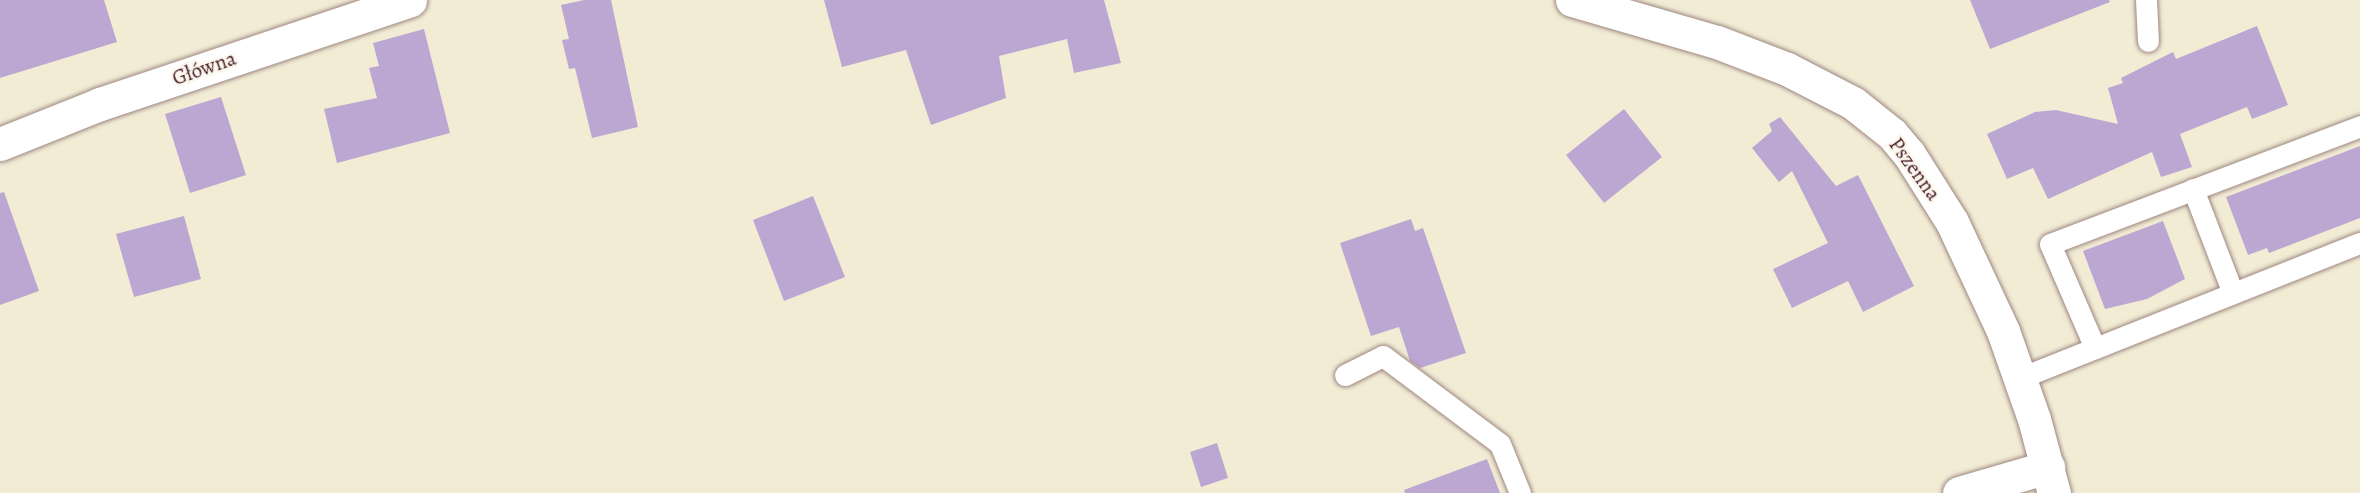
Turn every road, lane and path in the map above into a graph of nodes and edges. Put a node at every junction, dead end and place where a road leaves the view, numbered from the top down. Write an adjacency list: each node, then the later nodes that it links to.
1 (410, 0): 6 (street, Główna)
2 (1572, 0): 12 (street, Pszenna)
3 (2146, 0): 4 (lane)
4 (2148, 41)
5 (2360, 126): 7 (lane)
6 (0, 144)
7 (2193, 189): 9 (lane); 10 (lane)
8 (2360, 243): 9 (lane)
9 (2233, 293): 10 (lane)
10 (2095, 348): 12 (lane)
11 (1345, 375): 14 (lane)
12 (2020, 378): 13 (street, Pszenna)
13 (2051, 480): 15 (street)
14 (1520, 493)
15 (1959, 493)

